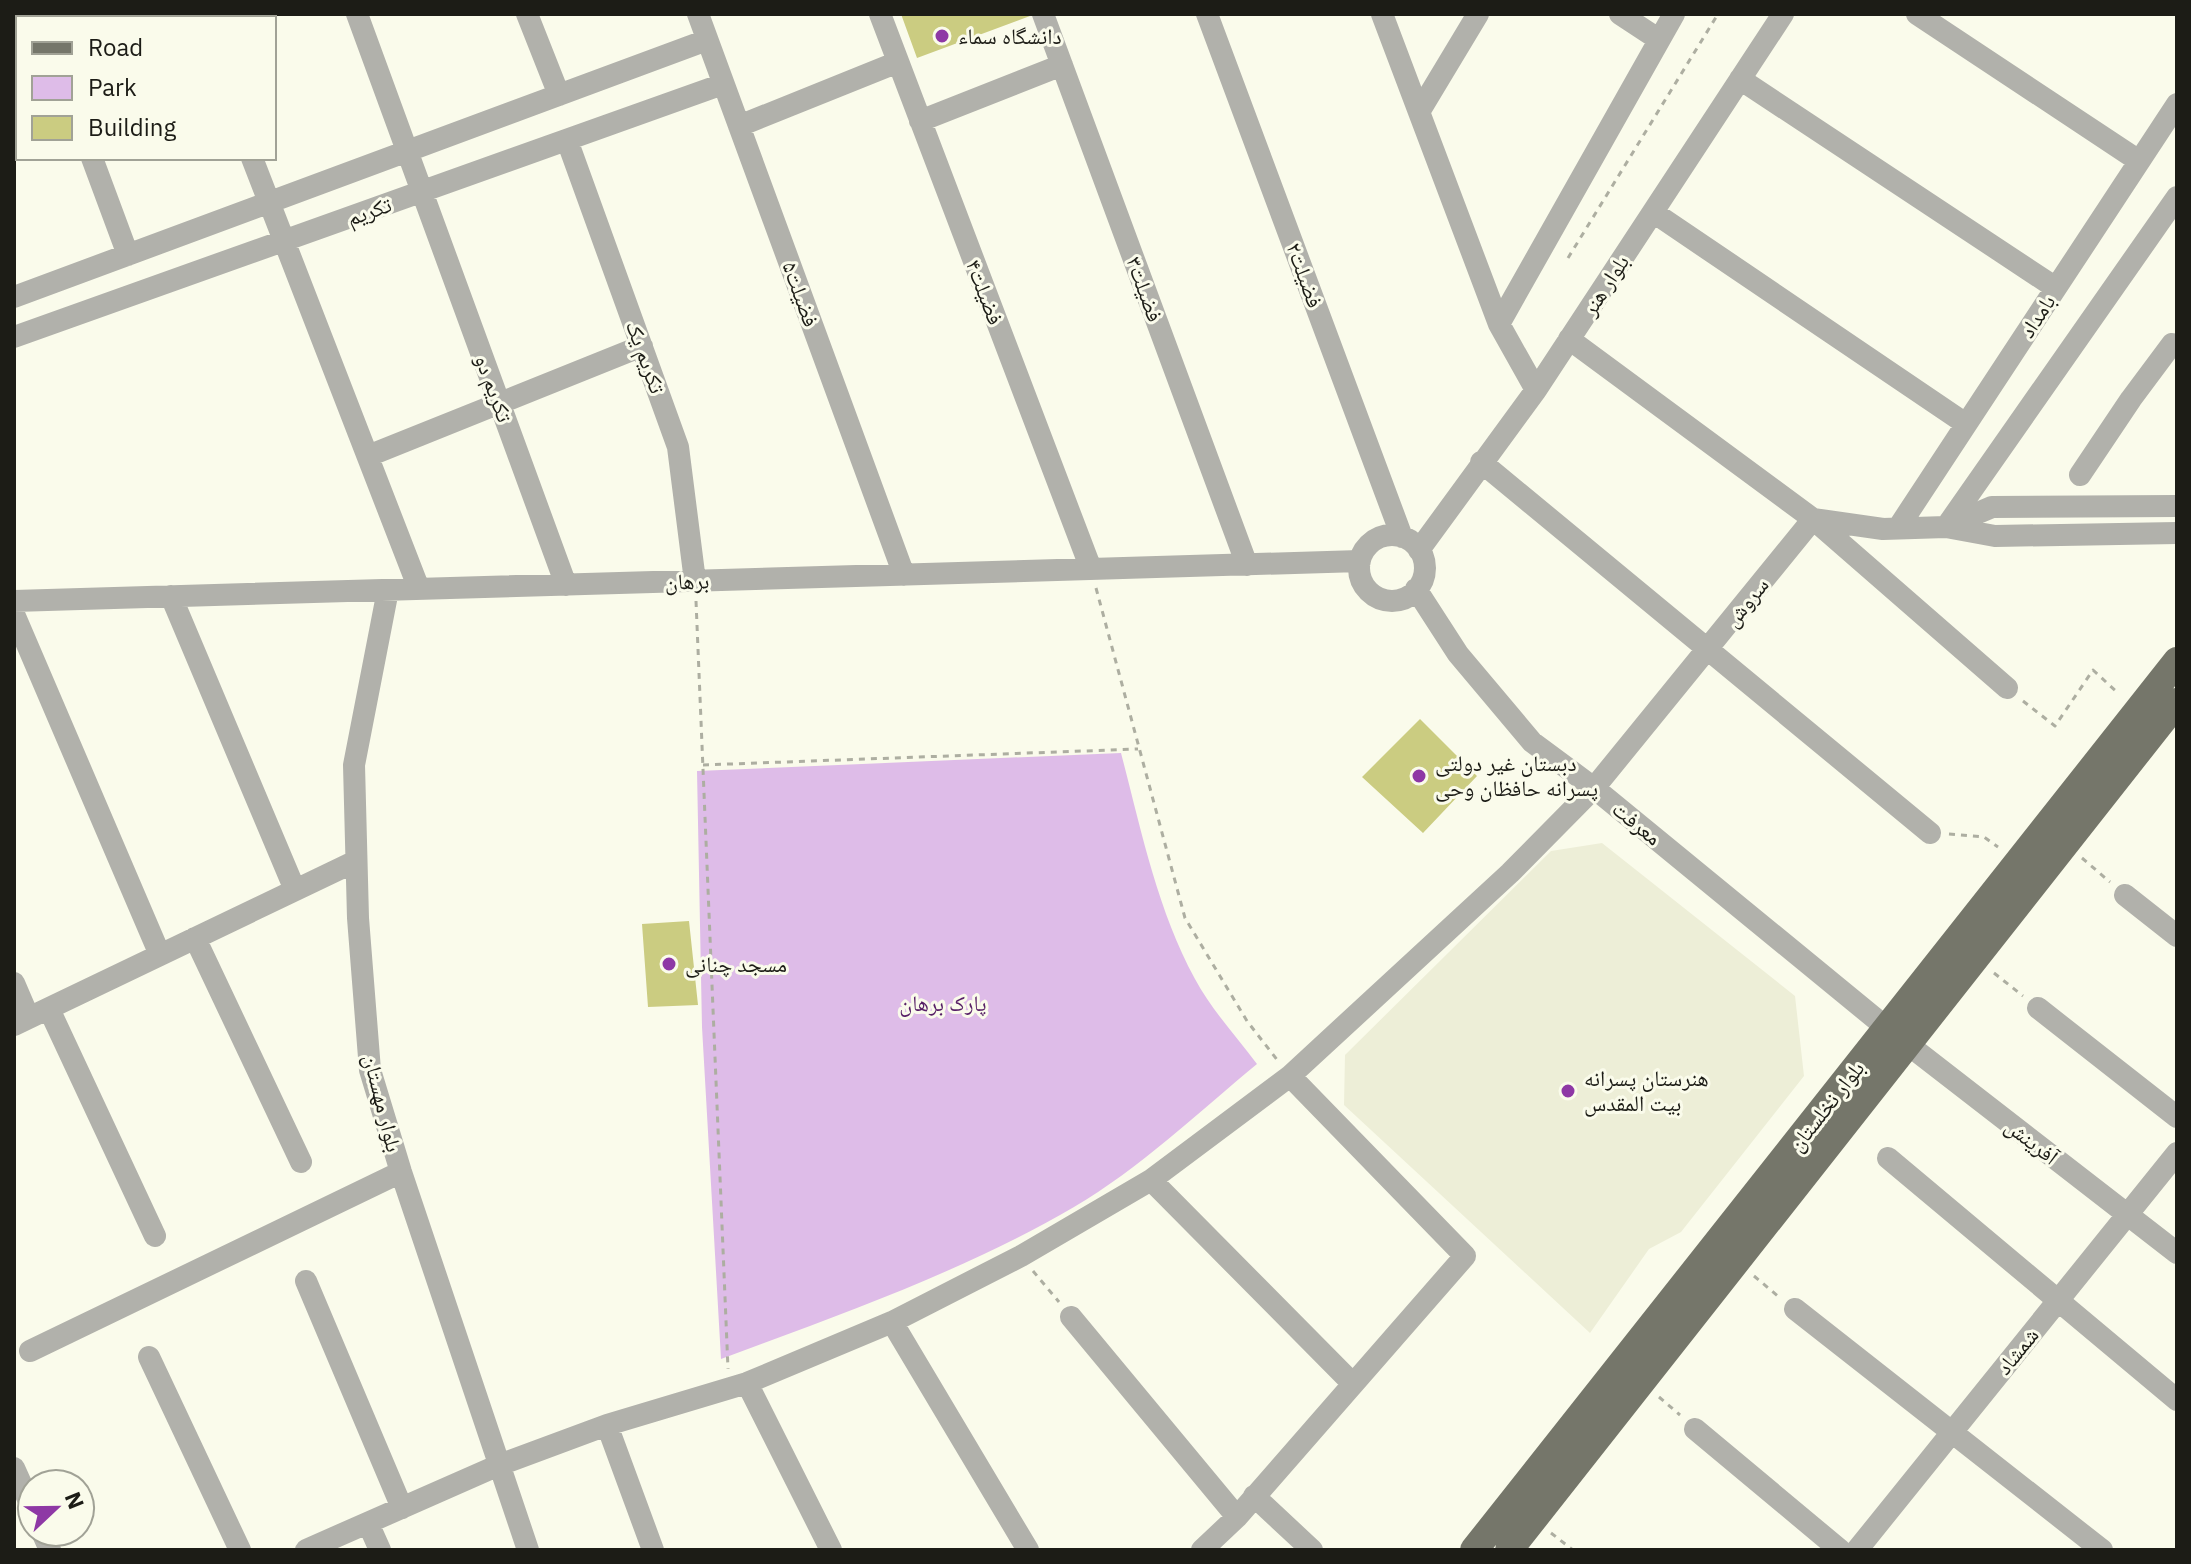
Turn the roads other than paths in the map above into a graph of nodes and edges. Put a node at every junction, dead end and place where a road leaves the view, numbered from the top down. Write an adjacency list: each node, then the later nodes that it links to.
1 (357, 14): 25 (street, تکریم دو)
2 (527, 14): 19 (street)
3 (698, 14): 14 (street, فضیلت۵)
4 (880, 14): 15 (street, فضیلت۴)
5 (1207, 14): 53 (street, فضیلت۲)
6 (1382, 14): 21 (street)
7 (1478, 14): 21 (street)
8 (1620, 14): 13 (street)
9 (1674, 14): 13 (street)
10 (1783, 14): 17 (street, بلوار هنر)
11 (1917, 14): 28 (street)
12 (1046, 15): 16 (street, فضیلت۳)
13 (1658, 39): 37 (street)
14 (707, 40): 18 (street, فضیلت۵); 19 (street, تکریم)
15 (898, 62): 22 (street, فضیلت۴); 23 (street)
16 (1062, 65): 22 (street); 55 (street, فضیلت۳)
17 (1740, 79): 32 (street, بلوار هنر); 35 (street)
18 (723, 84): 23 (street, فضیلت۵); 24 (street, تکریم)
19 (559, 95): 25 (street, تکریم)
20 (2177, 104): 28 (street, بامداد)
21 (1419, 112): 37 (street)
22 (920, 121): 56 (street, فضیلت۴)
23 (739, 126): 57 (street, فضیلت۵)
24 (567, 140): 29 (street, تکریم); 41 (street, تکریم یک)
25 (407, 151): 29 (street, تکریم دو); 31 (street, تکریم)
26 (93, 160): 34 (street)
27 (253, 160): 31 (street)
28 (2139, 161): 35 (street, بامداد)
29 (422, 192): 33 (street, تکریم); 43 (street, تکریم دو)
30 (2177, 197): 50 (street, بامداد)
31 (269, 202): 33 (street); 34 (street, تکریم)
32 (1653, 212): 39 (street, بلوار هنر); 44 (street)
33 (284, 241): 38 (street, تکریم); 45 (street)
34 (128, 255): 36 (street, تکریم)
35 (2056, 288): 44 (street, بامداد)
36 (14, 297)
37 (1499, 324): 42 (street)
38 (14, 337)
39 (1569, 339): 42 (street, بلوار هنر); 49 (street)
40 (2175, 342): 47 (street)
41 (642, 346): 43 (street); 58 (street, تکریم یک)
42 (1536, 390): 46 (street, بلوار هنر)
43 (499, 403): 45 (street); 59 (street, تکریم دو)
44 (1966, 424): 51 (street, بامداد)
45 (368, 456): 60 (street)
46 (1481, 462): 53 (street, بلوار هنر); 66 (street)
47 (2080, 475)
48 (2177, 506): 50 (street)
49 (1813, 519): 51 (street); 66 (street, سروش); 68 (street)
50 (1946, 527): 51 (street); 52 (street)
51 (1898, 528)
52 (2177, 533)
53 (1411, 543): 54 (street); 61 (street)
54 (1360, 561): 55 (street, برهان); 61 (street)
55 (1247, 565): 56 (street, برهان)
56 (1091, 569): 57 (street, برهان)
57 (904, 575): 58 (street, برهان)
58 (695, 581): 59 (street, برهان)
59 (566, 585): 60 (street, برهان)
60 (419, 589): 62 (street, برهان)
61 (1416, 589): 70 (street, معرفت)
62 (388, 590): 63 (street, برهان); 72 (street, بلوار مهستان)
63 (171, 596): 64 (street, برهان); 73 (street)
64 (14, 601)
65 (14, 614): 77 (street)
66 (1706, 650): 70 (street, سروش); 71 (street)
67 (2177, 661): 81 (main road, بلوار نخلستان)
68 (2007, 688)
69 (2177, 702): 81 (main road, بلوار نخلستان)
70 (1594, 788): 81 (street, معرفت); 82 (street, سروش)
71 (1930, 833)
72 (356, 861): 73 (street); 87 (street, بلوار مهستان)
73 (295, 890): 76 (street)
74 (2125, 895): 75 (street)
75 (2177, 936)
76 (195, 938): 77 (street); 86 (street)
77 (160, 955): 80 (street)
78 (14, 983): 80 (street)
79 (2038, 1008): 83 (street)
80 (31, 1017): 90 (street)
81 (1898, 1037): 89 (street, آفرینش); 119 (main road, بلوار نخلستان); 120 (main road, بلوار نخلستان)
82 (1290, 1076): 88 (street, سروش); 99 (street)
83 (2177, 1117)
84 (2177, 1153): 89 (street, شمشاد)
85 (1888, 1158): 93 (street)
86 (301, 1162)
87 (401, 1172): 97 (street); 105 (street, بلوار مهستان)
88 (1151, 1180): 96 (street, سروش); 99 (street)
89 (2127, 1214): 91 (street, آفرینش); 93 (street, شمشاد)
90 (155, 1236)
91 (2177, 1253)
92 (306, 1281): 107 (street)
93 (2058, 1300): 101 (street); 104 (street, شمشاد)
94 (1795, 1309): 104 (street)
95 (1071, 1317): 108 (street)
96 (892, 1322): 100 (street, سروش); 116 (street)
97 (30, 1351)
98 (149, 1357): 110 (street)
99 (1353, 1384): 106 (street)
100 (738, 1386): 102 (street, سروش); 115 (street)
101 (2177, 1400)
102 (607, 1425): 105 (street, سروش); 114 (street)
103 (1695, 1429): 121 (street)
104 (1952, 1432): 122 (street, شمشاد); 123 (street)
105 (499, 1465): 107 (street, سروش); 113 (street, بلوار مهستان)
106 (1254, 1496): 108 (street); 118 (street)
107 (402, 1508): 109 (street, سروش)
108 (1237, 1517): 117 (street)
109 (368, 1523): 111 (street, سروش); 112 (street)
110 (240, 1550)
111 (306, 1550)
112 (380, 1550)
113 (528, 1550)
114 (653, 1550)
115 (831, 1550)
116 (1028, 1550)
117 (1202, 1550)
118 (1312, 1550)
119 (1474, 1550)
120 (1509, 1550)
121 (1840, 1550)
122 (1857, 1550)
123 (2102, 1550)

